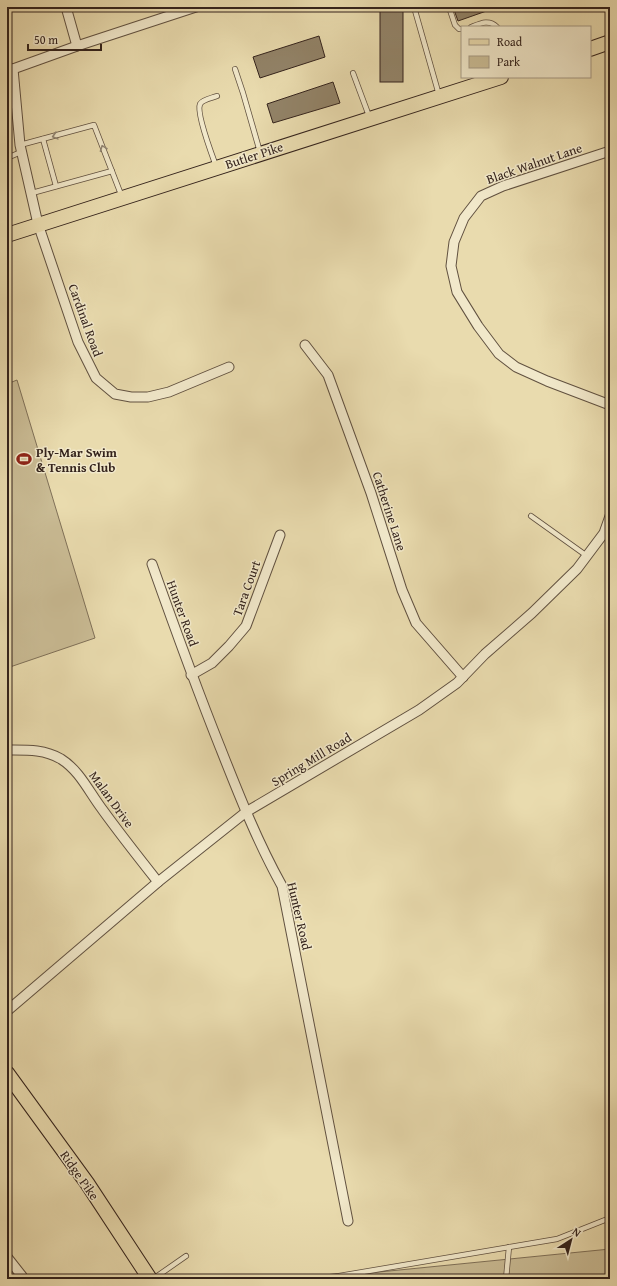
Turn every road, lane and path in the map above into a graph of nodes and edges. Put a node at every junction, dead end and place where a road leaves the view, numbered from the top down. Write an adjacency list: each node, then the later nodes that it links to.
1 (66, 7): 9 (street)
2 (196, 7): 9 (street)
3 (414, 7): 16 (lane)
4 (449, 7): 7 (lane)
5 (474, 26): 6 (lane)
6 (496, 26)
7 (461, 29)
8 (610, 42): 10 (main road)
9 (77, 46): 11 (street)
10 (591, 49)
11 (10, 68): 19 (street, Cardinal Road)
12 (235, 69): 21 (lane)
13 (353, 73): 17 (lane)
14 (498, 78): 16 (main road, Butler Pike)
15 (217, 96): 23 (lane)
16 (439, 97): 17 (main road, Butler Pike)
17 (370, 119): 21 (main road, Butler Pike)
18 (43, 139): 19 (lane); 24 (lane, one-way to 18); 25 (lane)
19 (21, 149): 22 (lane); 26 (street, Cardinal Road)
20 (610, 151): 32 (street, Black Walnut Lane)
21 (261, 153): 23 (main road, Butler Pike)
22 (7, 158)
23 (216, 167): 27 (main road, Butler Pike)
24 (112, 171): 25 (lane); 27 (lane)
25 (56, 186): 26 (lane)
26 (32, 193): 28 (street, Cardinal Road)
27 (122, 197): 28 (main road, Butler Pike)
28 (38, 224): 29 (main road, Butler Pike); 31 (street, Cardinal Road)
29 (7, 234)
30 (305, 345): 39 (street, Catherine Lane)
31 (229, 367)
32 (610, 405)
33 (531, 516): 36 (lane)
34 (610, 516): 36 (street, Spring Mill Road)
35 (280, 535): 38 (street, Tara Court)
36 (587, 556): 39 (street, Spring Mill Road)
37 (152, 564): 38 (street, Hunter Road)
38 (192, 675): 41 (street, Hunter Road)
39 (463, 677): 41 (street, Spring Mill Road)
40 (7, 750): 42 (street, Malan Drive)
41 (246, 812): 42 (street, Spring Mill Road); 46 (street, Hunter Road)
42 (158, 882): 43 (street, Spring Mill Road)
43 (7, 1011)
44 (7, 1073): 52 (main road, Ridge Pike)
45 (610, 1218): 47 (lane)
46 (348, 1221)
47 (508, 1247): 50 (lane); 54 (lane)
48 (186, 1256): 52 (lane)
49 (7, 1257): 51 (street)
50 (339, 1277): 53 (lane)
51 (22, 1279)
52 (152, 1279)
53 (311, 1279)
54 (506, 1279)

